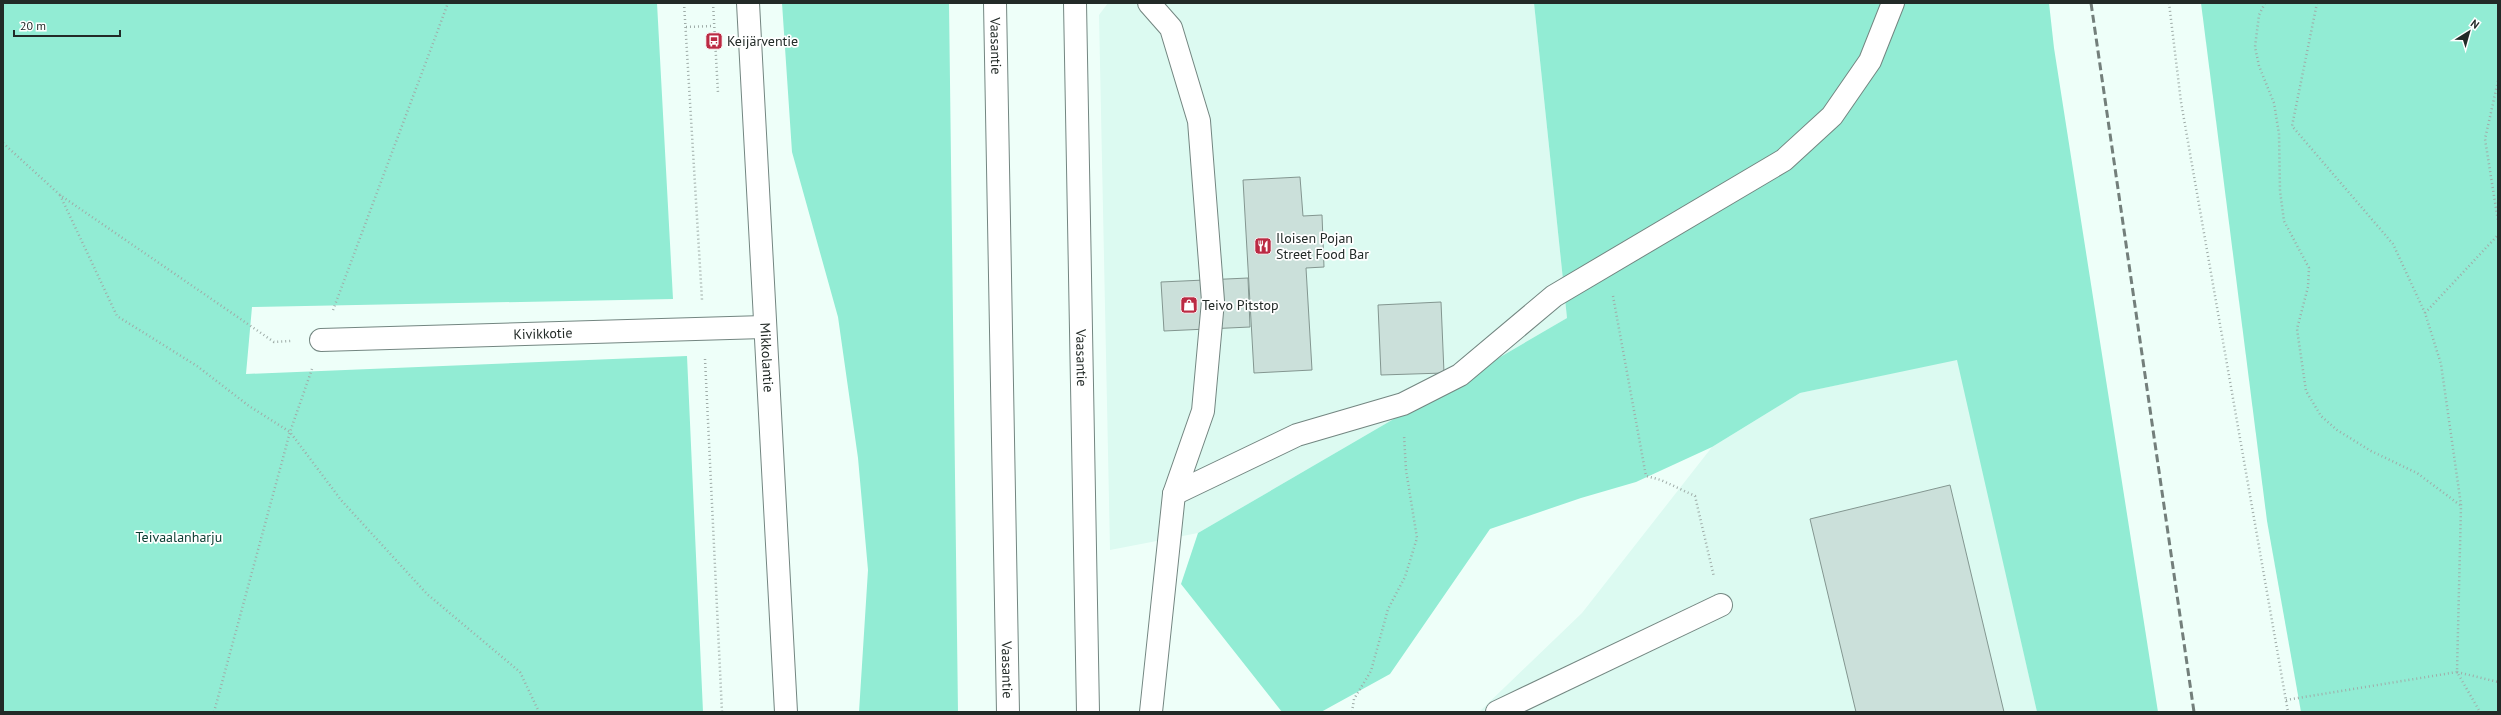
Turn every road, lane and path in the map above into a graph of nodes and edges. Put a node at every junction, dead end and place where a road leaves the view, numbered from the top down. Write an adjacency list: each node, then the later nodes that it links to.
1 (448, 3): 22 (path)
2 (713, 3): 11 (path)
3 (748, 3): 21 (main road, Mikkolantie)
4 (995, 3): 34 (main road, Vaasantie)
5 (1075, 3): 35 (main road, Vaasantie)
6 (1149, 3): 25 (main road)
7 (1893, 3): 19 (main road)
8 (2169, 3): 30 (path)
9 (2265, 3): 26 (path)
10 (2317, 3): 20 (path)
11 (713, 26): 12 (path); 14 (path)
12 (686, 27)
13 (2498, 81): 17 (path)
14 (718, 94)
15 (3, 144): 16 (path)
16 (60, 195): 22 (path); 24 (path)
17 (2498, 221)
18 (2498, 236): 20 (path)
19 (1608, 266): 23 (main road); 27 (path)
20 (2425, 313): 26 (path)
21 (764, 327): 22 (main road, Kivikkotie); 33 (main road, Mikkolantie)
22 (321, 340): 24 (path)
23 (1402, 404): 25 (main road); 37 (path)
24 (290, 432): 31 (path); 32 (path)
25 (1174, 494): 36 (main road)
26 (2461, 505): 28 (path)
27 (1721, 605): 38 (main road)
28 (2457, 672): 29 (path); 30 (path); 40 (path)
29 (2498, 682)
30 (2286, 700): 39 (path)
31 (214, 712)
32 (539, 712)
33 (786, 712)
34 (1008, 712)
35 (1088, 712)
36 (1151, 712)
37 (1352, 712)
38 (1497, 712)
39 (2288, 712)
40 (2480, 712)

